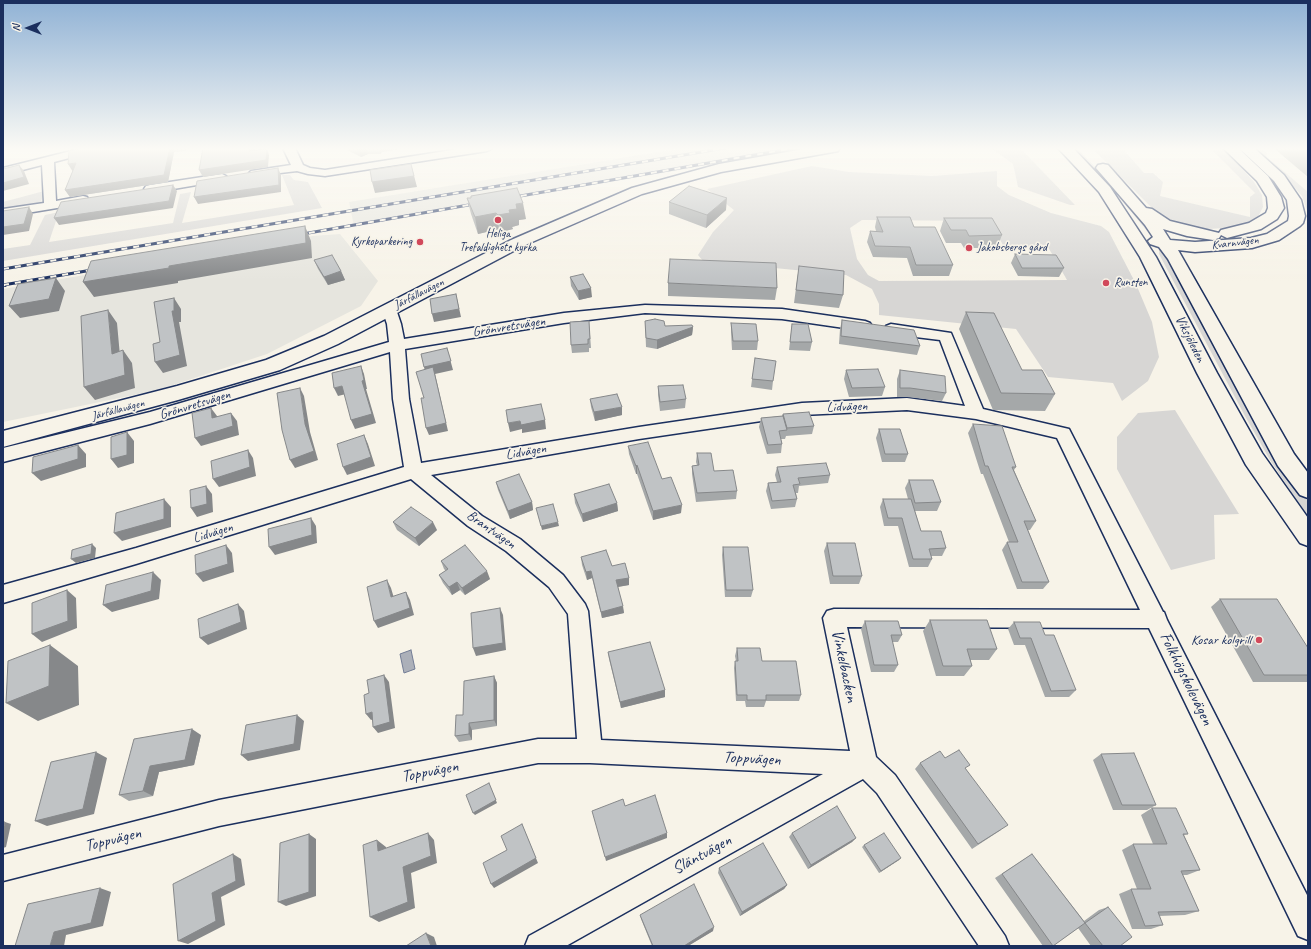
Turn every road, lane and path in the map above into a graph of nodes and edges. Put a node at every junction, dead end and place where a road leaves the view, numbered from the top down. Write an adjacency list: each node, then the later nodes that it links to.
1 (49, 192): 9 (street)
2 (634, 192): 13 (street, Järfällavägen)
3 (1107, 192): 12 (street)
4 (1125, 192): 7 (street, Viksjöleden)
5 (1271, 192): 11 (street, Kvarnvägen)
6 (1289, 192): 12 (street, Kvarnvägen)
7 (1128, 195): 11 (street, Kvarnvägen); 12 (street, Viksjöleden)
8 (96, 198): 9 (street)
9 (50, 205): 10 (street)
10 (3, 213)
11 (1213, 235): 12 (street, Kvarnvägen)
12 (1160, 247): 20 (street, Viksjöleden); 21 (street, Viksjöleden)
13 (389, 310): 14 (street); 17 (street, Järfällavägen)
14 (397, 345): 15 (street, Grönvretsvägen); 18 (street, Grönvretsvägen); 19 (street)
15 (976, 413): 16 (street, Lidvägen); 19 (street, Lidvägen)
16 (1063, 433): 23 (street, Folkhögskolevägen)
17 (3, 439)
18 (3, 456)
19 (414, 471): 22 (street, Lidvägen); 24 (street, Brantvägen)
20 (1308, 489)
21 (1308, 536)
22 (3, 594)
23 (1157, 619): 25 (street, Vinkelbacken); 27 (street, Folkhögskolevägen)
24 (590, 751): 25 (street, Toppvägen); 26 (street, Toppvägen)
25 (865, 764): 28 (street, Släntvägen); 29 (street)
26 (3, 868)
27 (1308, 926)
28 (539, 946)
29 (994, 946)

